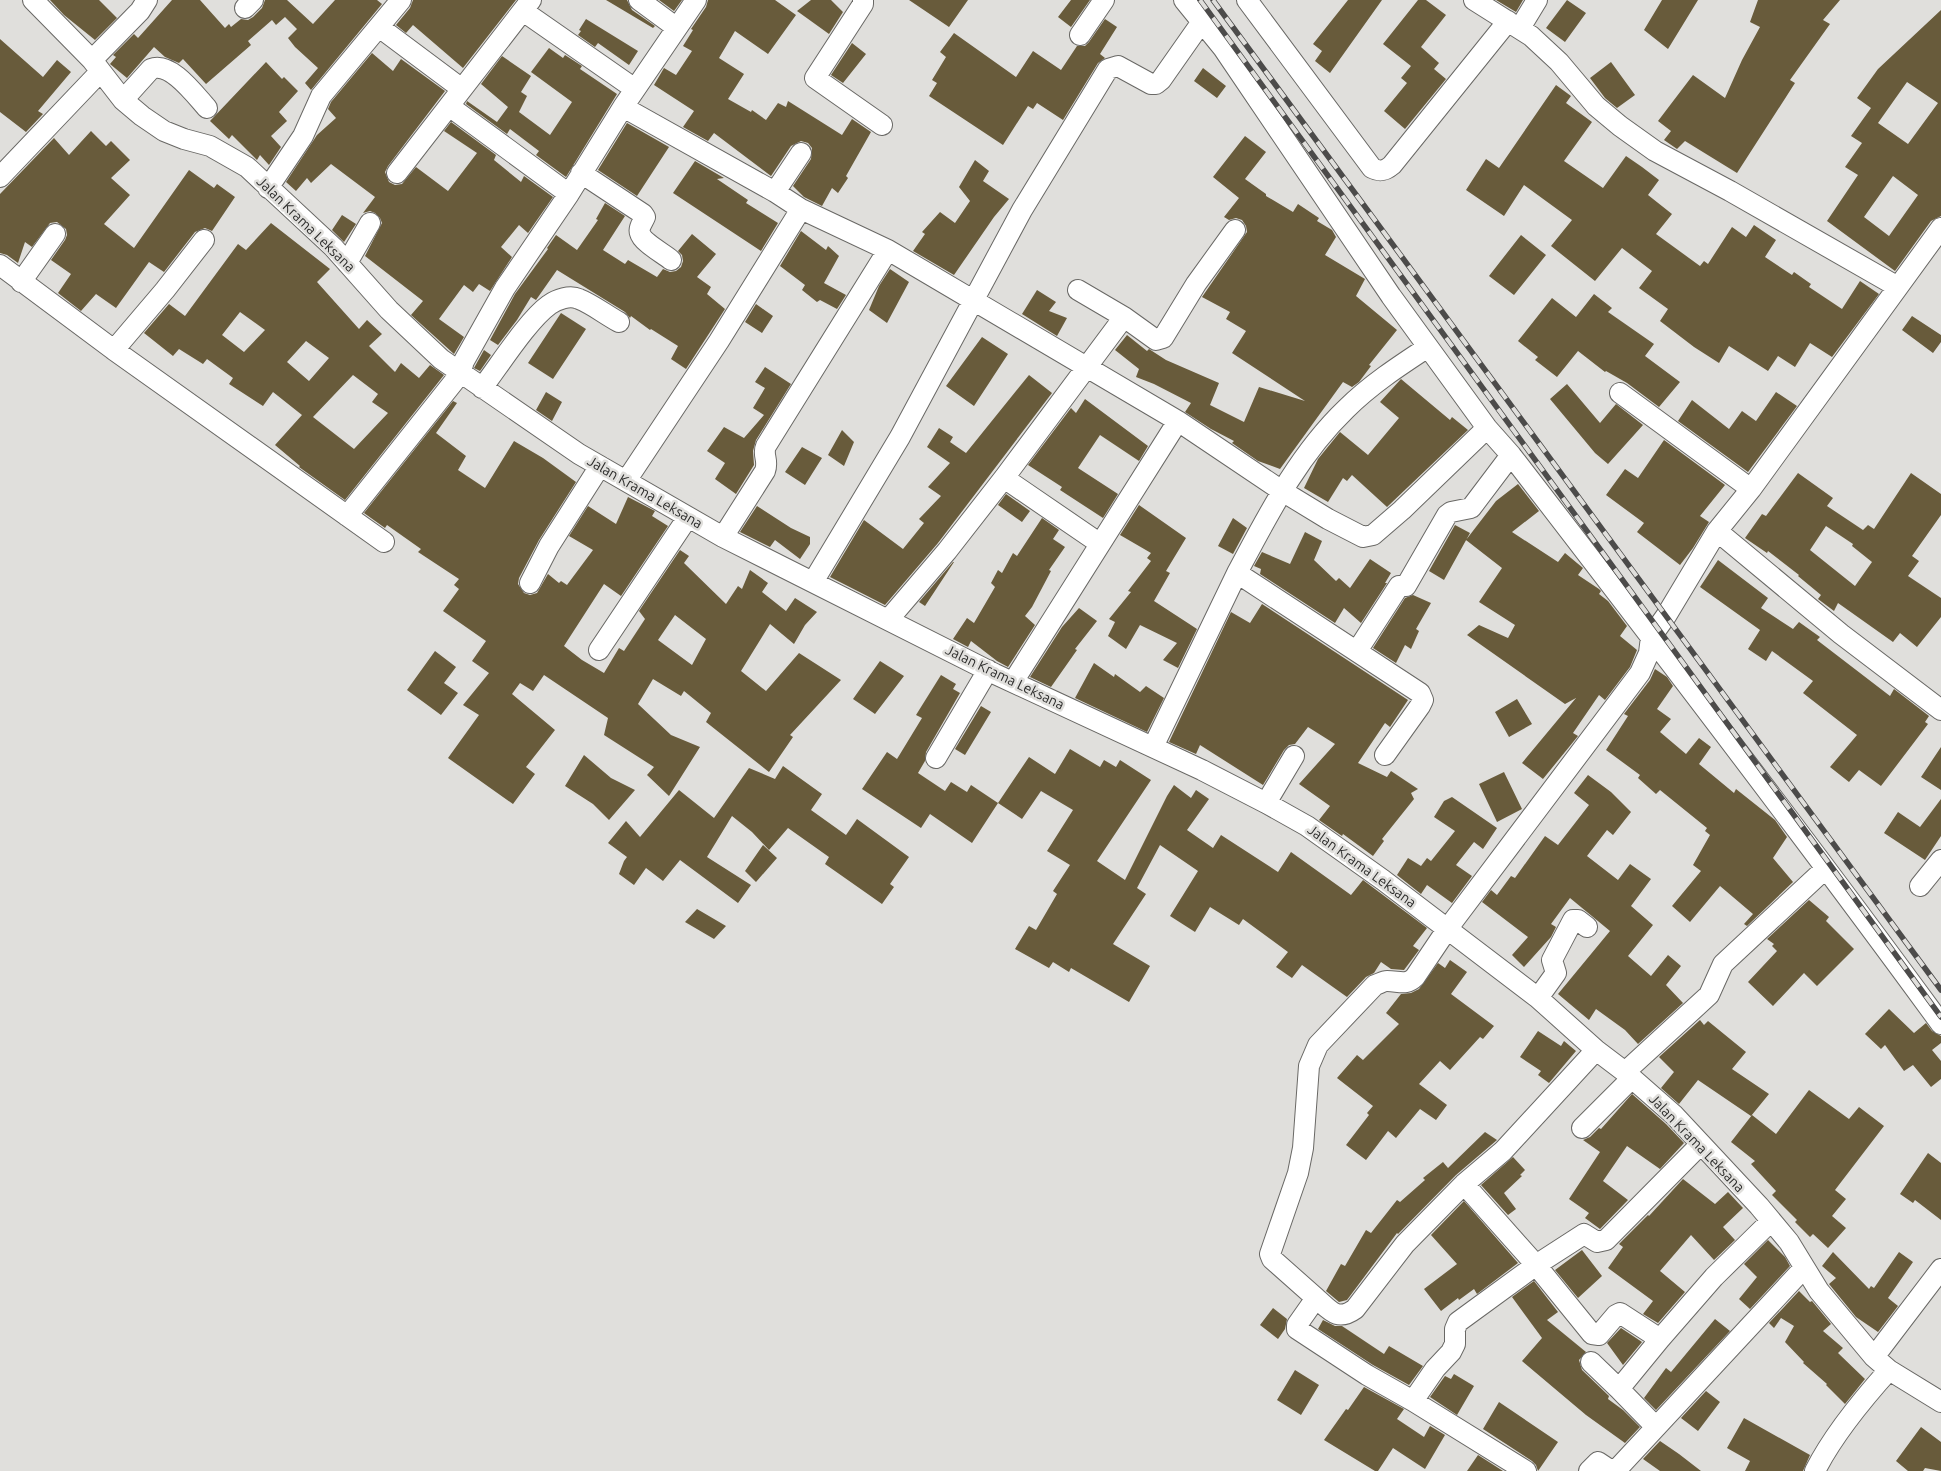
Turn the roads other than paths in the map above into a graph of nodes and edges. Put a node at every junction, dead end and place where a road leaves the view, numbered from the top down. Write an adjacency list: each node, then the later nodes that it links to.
1 (33, 0): 18 (street, Jalan Krama Leksana)
2 (147, 0): 18 (street)
3 (639, 0): 16 (street)
4 (696, 0): 16 (street)
5 (863, 0): 25 (street)
6 (1104, 0): 17 (street)
7 (1184, 0): 13 (street)
8 (1247, 0): 14 (street)
9 (1474, 0): 14 (street)
10 (1537, 0): 14 (street)
11 (394, 2): 15 (street)
12 (527, 6): 19 (street); 20 (street)
13 (1201, 23): 46 (street); 49 (street)
14 (1514, 24): 44 (street)
15 (379, 26): 19 (street); 30 (street)
16 (677, 28): 20 (street)
17 (1080, 35)
18 (96, 66): 21 (street, Jalan Krama Leksana); 29 (street)
19 (462, 89): 22 (street)
20 (635, 89): 23 (street)
21 (123, 100): 24 (street); 30 (street, Jalan Krama Leksana)
22 (449, 106): 27 (street); 32 (street)
23 (623, 107): 28 (street); 31 (street)
24 (207, 108)
25 (882, 125)
26 (801, 153): 31 (street)
27 (398, 172)
28 (581, 173): 32 (street); 40 (street)
29 (0, 177)
30 (268, 188): 41 (street, Jalan Krama Leksana)
31 (775, 192): 33 (street)
32 (569, 194): 52 (street)
33 (801, 209): 39 (street); 60 (street)
34 (370, 223): 41 (street)
35 (1941, 228): 44 (street)
36 (1234, 230): 47 (street)
37 (55, 234): 43 (street)
38 (204, 240): 50 (street)
39 (888, 250): 46 (street); 66 (street)
40 (671, 260)
41 (347, 263): 52 (street, Jalan Krama Leksana)
42 (0, 265): 43 (street)
43 (21, 282): 50 (street)
44 (1898, 287): 61 (street)
45 (1078, 290): 47 (street)
46 (974, 300): 51 (street); 70 (street)
47 (1124, 318): 51 (street)
48 (619, 322): 53 (street)
49 (1428, 347): 56 (street); 62 (street)
50 (114, 350): 63 (street)
51 (1086, 367): 55 (street); 59 (street)
52 (460, 374): 53 (street, Jalan Krama Leksana); 63 (street)
53 (482, 388): 58 (street, Jalan Krama Leksana)
54 (1620, 393): 61 (street)
55 (1178, 420): 62 (street); 68 (street)
56 (1487, 428): 57 (street); 62 (street)
57 (1511, 455): 73 (street); 75 (street)
58 (600, 466): 60 (street, Jalan Krama Leksana); 71 (street)
59 (1004, 478): 68 (street); 72 (street)
60 (626, 482): 64 (street, Jalan Krama Leksana)
61 (1751, 489): 65 (street)
62 (1282, 491): 69 (street)
63 (348, 516): 67 (street)
64 (688, 517): 66 (street, Jalan Krama Leksana); 74 (street)
65 (1717, 531): 73 (street); 78 (street)
66 (723, 537): 70 (street, Jalan Krama Leksana)
67 (384, 542)
68 (1100, 543): 77 (street)
69 (1236, 572): 75 (street); 79 (street)
70 (813, 582): 72 (street, Jalan Krama Leksana)
71 (530, 583)
72 (888, 620): 76 (street, Jalan Krama Leksana)
73 (1651, 637): 85 (street); 88 (street)
74 (599, 650)
75 (1357, 651): 80 (street)
76 (988, 670): 77 (street, Jalan Krama Leksana); 82 (street)
77 (1013, 682): 79 (street, Jalan Krama Leksana)
78 (1941, 710)
79 (1153, 747): 83 (street, Jalan Krama Leksana)
80 (1385, 755)
81 (1294, 756): 83 (street)
82 (936, 758)
83 (1266, 803): 88 (street, Jalan Krama Leksana)
84 (1941, 860): 86 (street)
85 (1826, 869): 90 (street); 92 (street)
86 (1920, 886)
87 (1587, 927): 89 (street)
88 (1448, 928): 89 (street, Jalan Krama Leksana); 100 (street)
89 (1538, 998): 91 (street, Jalan Krama Leksana)
90 (1941, 1024)
91 (1596, 1050): 92 (street, Jalan Krama Leksana); 95 (street)
92 (1628, 1075): 93 (street); 94 (street, Jalan Krama Leksana)
93 (1582, 1128)
94 (1701, 1144): 96 (street, Jalan Krama Leksana); 97 (street)
95 (1464, 1184): 97 (street); 100 (street)
96 (1771, 1221): 98 (street, Jalan Krama Leksana); 101 (street)
97 (1536, 1265): 101 (street); 106 (street)
98 (1804, 1268): 102 (street, Jalan Krama Leksana); 108 (street)
99 (1941, 1269): 102 (street)
100 (1316, 1298): 106 (street)
101 (1660, 1339): 105 (street)
102 (1874, 1358): 104 (street, Jalan Krama Leksana)
103 (1590, 1362): 105 (street)
104 (1889, 1370): 107 (street, Jalan Krama Leksana); 111 (street)
105 (1618, 1389): 108 (street)
106 (1413, 1401): 109 (street)
107 (1941, 1402)
108 (1656, 1427): 110 (street)
109 (1526, 1471)
110 (1589, 1471)
111 (1815, 1471)

